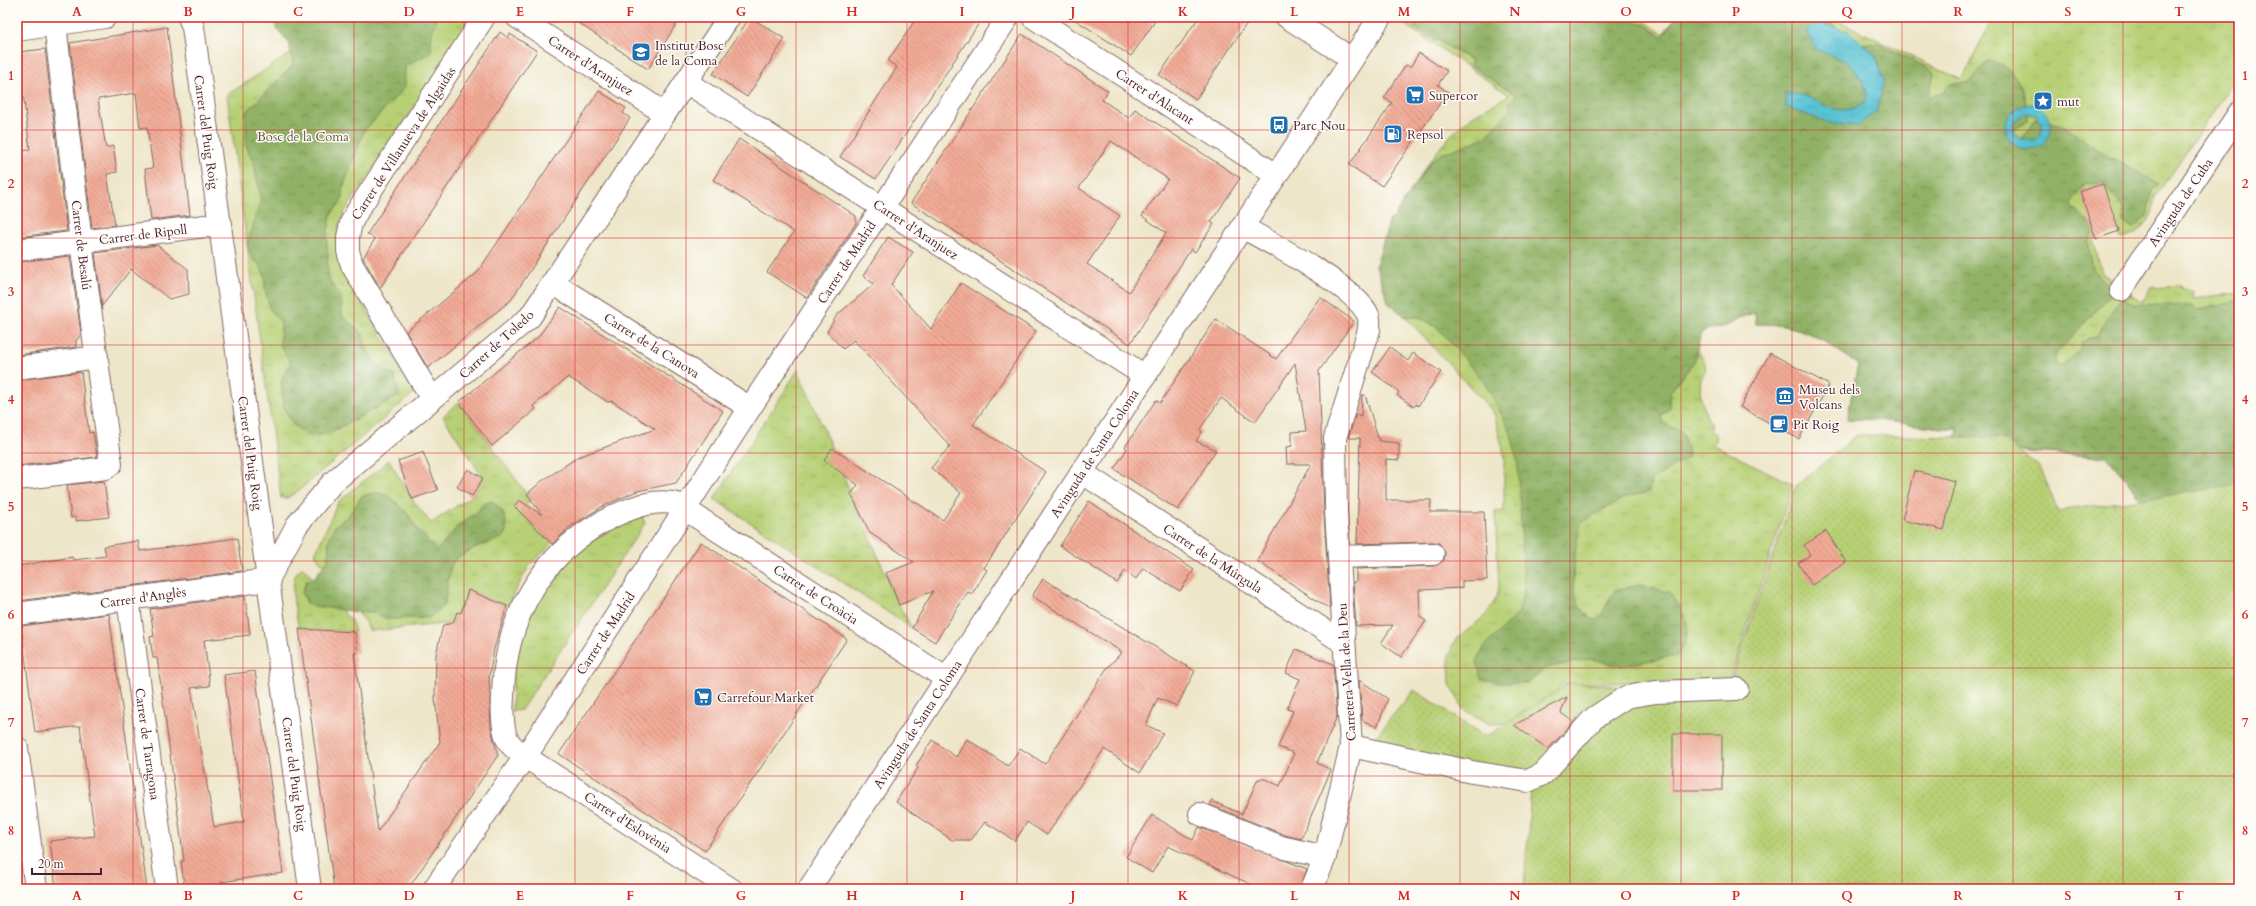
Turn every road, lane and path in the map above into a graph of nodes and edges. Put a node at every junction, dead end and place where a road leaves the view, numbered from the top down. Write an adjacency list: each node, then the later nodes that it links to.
1 (105, 17): 10 (street)
2 (189, 17): 18 (street, Carrer del Puig Roig)
3 (484, 17): 27 (street, Carrer de Villanueva de Algaidas)
4 (517, 17): 14 (street, Carrer d'Aranjuez)
5 (729, 17): 13 (street, Carrer de Toledo)
6 (1008, 17): 17 (street, Carrer de Madrid)
7 (1033, 17): 16 (street, Carrer d'Alacant)
8 (1287, 17): 12 (street)
9 (1380, 17): 12 (street, Avinguda de Santa Coloma)
10 (55, 24): 11 (street); 20 (street, Carrer de Besalú)
11 (17, 30)
12 (1352, 59): 16 (street, Avinguda de Santa Coloma)
13 (686, 82): 14 (street, Carrer de Toledo); 17 (street, Carrer d'Aranjuez)
14 (664, 113): 22 (street, Carrer de Toledo)
15 (2239, 113): 23 (street, Avinguda de Cuba)
16 (1276, 175): 19 (street, Avinguda de Santa Coloma)
17 (882, 207): 26 (street, Carrer d'Aranjuez); 28 (street, Carrer de Madrid)
18 (221, 224): 20 (street, Carrer de Ripoll); 34 (street, Carrer del Puig Roig)
19 (1242, 227): 26 (street, Avinguda de Santa Coloma); 33 (street, Carretera Vella de la Deu)
20 (81, 242): 21 (street, Carrer de Ripoll); 24 (street, Carrer de Besalú)
21 (17, 250)
22 (553, 283): 27 (street, Carrer de Toledo); 28 (street, Carrer de la Canova)
23 (2120, 290)
24 (97, 357): 25 (street); 30 (street, Carrer de Besalú)
25 (17, 368)
26 (1145, 376): 29 (street, Avinguda de Santa Coloma)
27 (432, 399): 34 (street, Carrer de Toledo)
28 (750, 408): 31 (street, Carrer de Madrid)
29 (1081, 472): 37 (street, Carrer de la Múrgula); 38 (street, Avinguda de Santa Coloma)
30 (17, 478)
31 (685, 508): 38 (street, Carrer de Croàcia); 42 (street, Carrer de Madrid); 42 (street)
32 (1433, 554): 33 (street)
33 (1339, 556): 37 (street, Carretera Vella de la Deu)
34 (268, 580): 35 (street, Carrer d'Anglès); 47 (street, Carrer del Puig Roig)
35 (128, 599): 36 (street, Carrer d'Anglès); 46 (street, Carrer de Tarragona)
36 (17, 614)
37 (1344, 643): 40 (street, Carretera Vella de la Deu)
38 (947, 679): 50 (street, Avinguda de Santa Coloma)
39 (1737, 689): 40 (street)
40 (1351, 746): 44 (street, Carretera Vella de la Deu)
41 (17, 748): 45 (street)
42 (524, 756): 48 (street, Carrer de Madrid); 49 (street, Carrer d'Eslovènia)
43 (1200, 814): 44 (street)
44 (1325, 857): 51 (street, Carretera Vella de la Deu)
45 (36, 889)
46 (167, 889)
47 (310, 889)
48 (434, 889)
49 (731, 889)
50 (809, 889)
51 (1312, 889)

